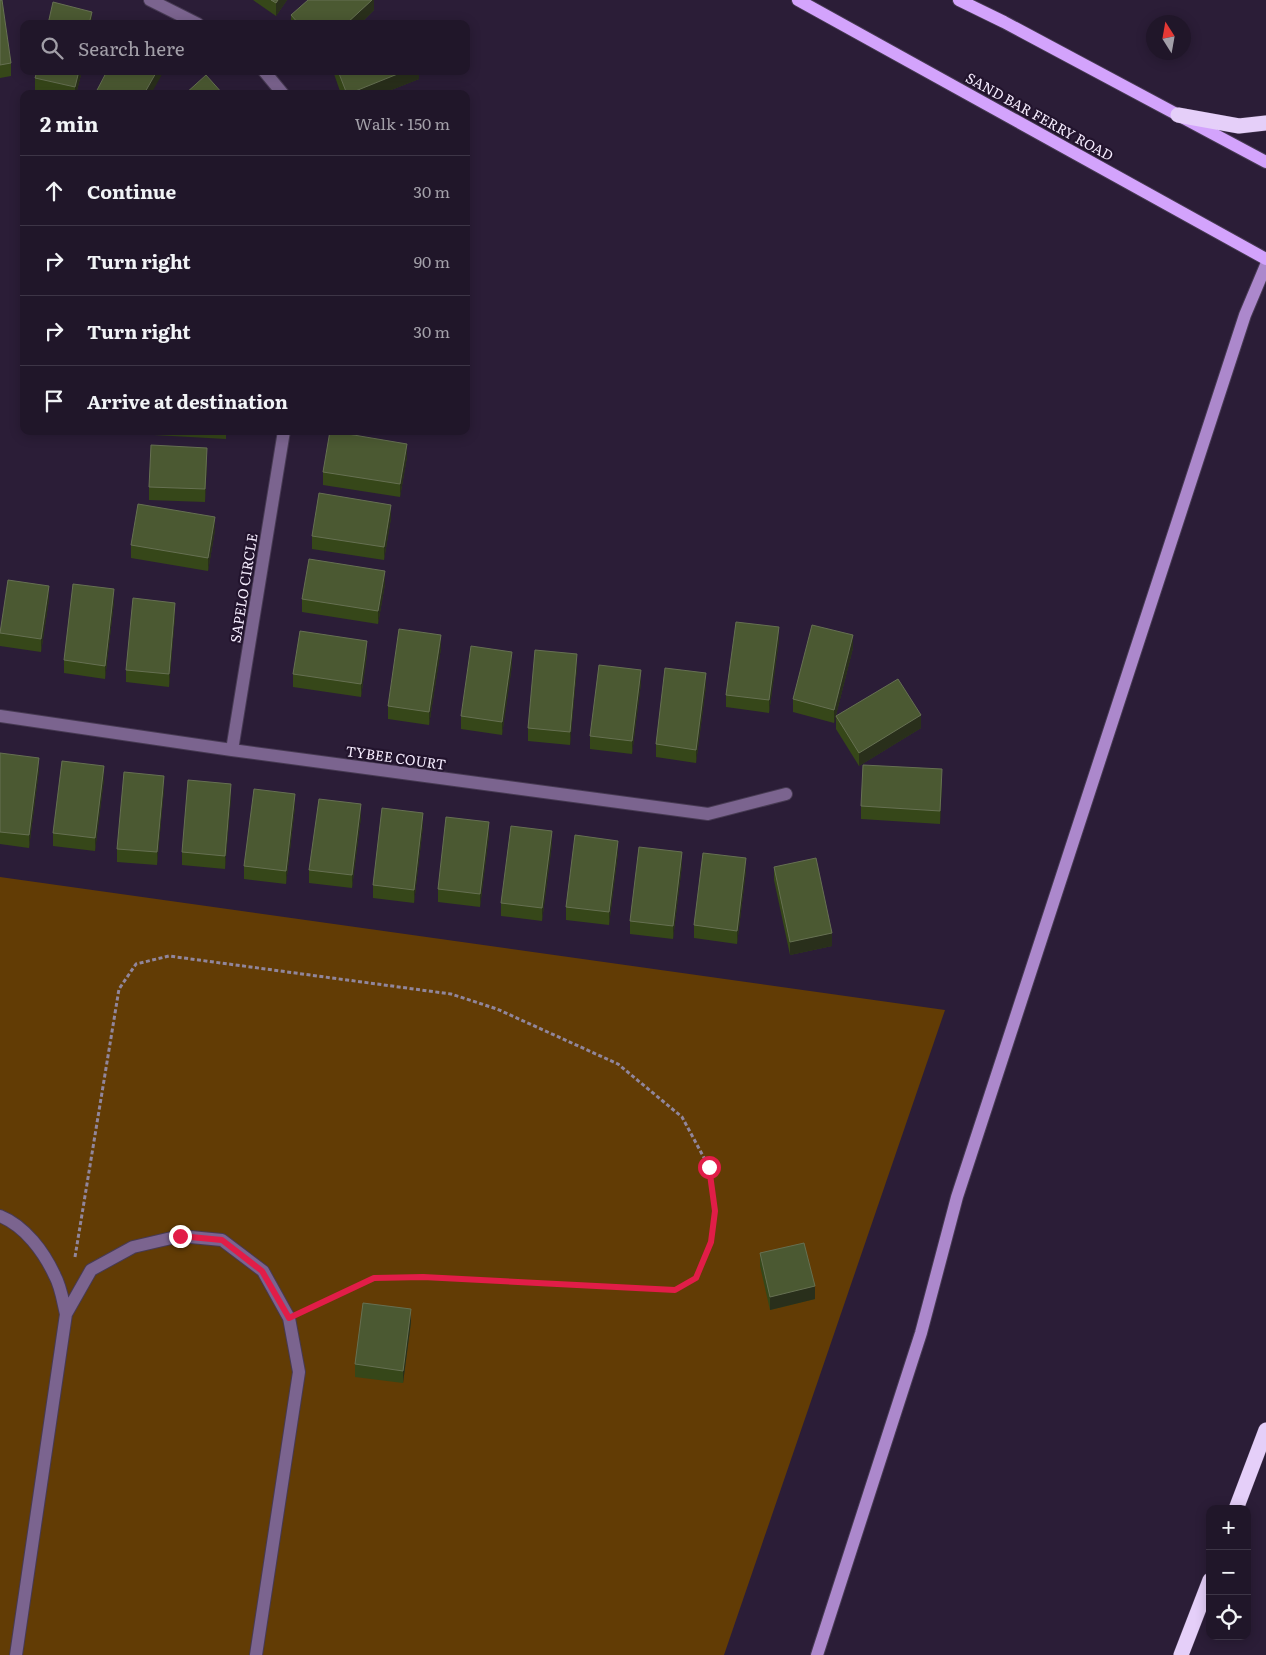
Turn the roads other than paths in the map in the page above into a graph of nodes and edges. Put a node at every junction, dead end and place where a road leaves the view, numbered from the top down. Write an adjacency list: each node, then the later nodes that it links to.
1 (150, 0): 4 (street)
2 (798, 0): 10 (main road, SAND BAR FERRY ROAD)
3 (959, 0): 7 (main road)
4 (190, 20)
5 (267, 75): 6 (street)
6 (280, 90)
7 (1178, 115): 8 (highway); 9 (main road)
8 (1266, 123)
9 (1266, 162)
10 (1266, 259)
11 (1266, 265): 23 (main road)
12 (283, 435): 14 (street, SAPELO CIRCLE)
13 (0, 716): 14 (street, TYBEE COURT)
14 (232, 750): 15 (street, TYBEE COURT)
15 (786, 794)
16 (0, 1216): 17 (street)
17 (66, 1314): 21 (street); 22 (street)
18 (1266, 1430): 19 (highway)
19 (1238, 1505)
20 (1206, 1590): 24 (highway)
21 (16, 1655)
22 (256, 1655)
23 (817, 1655)
24 (1181, 1655)

